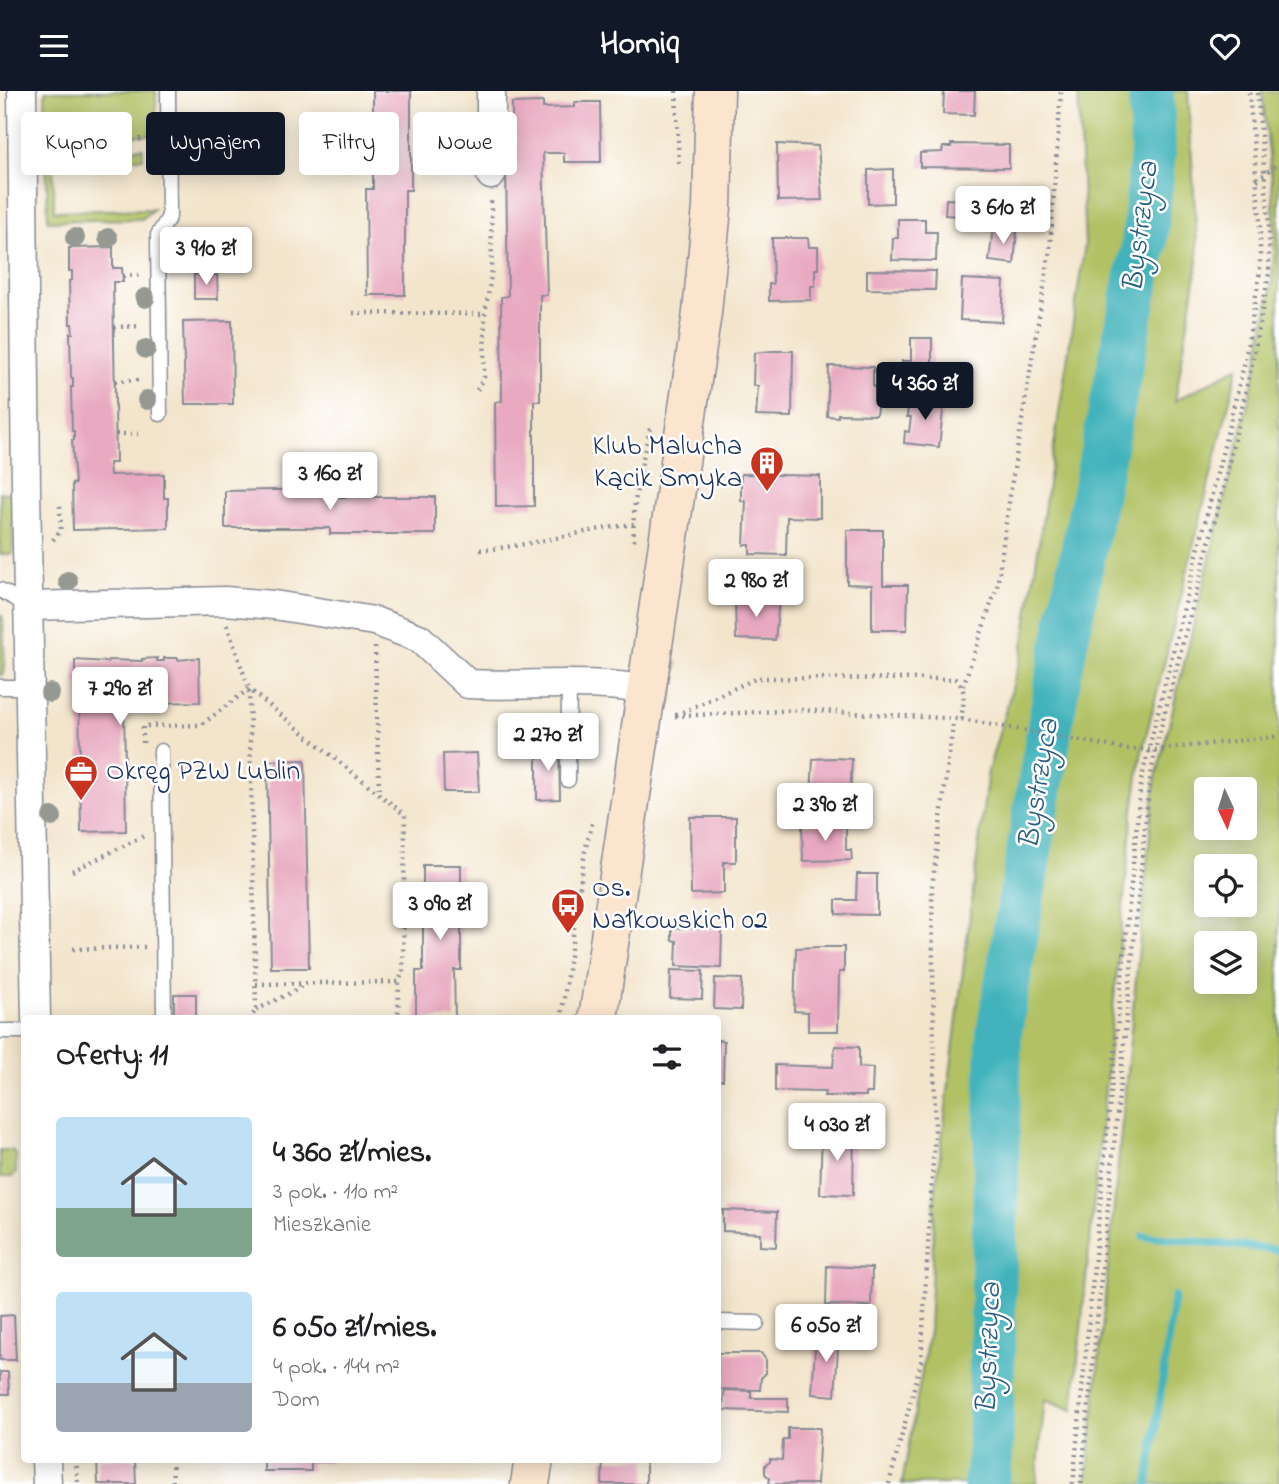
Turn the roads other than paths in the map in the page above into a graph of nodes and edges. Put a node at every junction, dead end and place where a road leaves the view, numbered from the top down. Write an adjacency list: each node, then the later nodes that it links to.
1 (22, 91): 8 (street)
2 (167, 91): 6 (lane)
3 (491, 91): 5 (street)
4 (715, 91): 12 (street)
5 (491, 112)
6 (160, 414)
7 (0, 590): 8 (lane)
8 (29, 606): 9 (street); 11 (street)
9 (569, 685): 12 (street); 14 (lane)
10 (0, 687): 11 (lane)
11 (30, 687): 15 (street)
12 (660, 703): 17 (street)
13 (161, 751): 16 (lane)
14 (568, 780)
15 (36, 1015)
16 (164, 1015)
17 (599, 1015)
18 (0, 1031): 19 (lane)
19 (21, 1031)
20 (721, 1322): 21 (lane)
21 (757, 1323)
22 (46, 1463): 24 (street)
23 (533, 1463): 25 (street)
24 (47, 1484)
25 (530, 1484)

